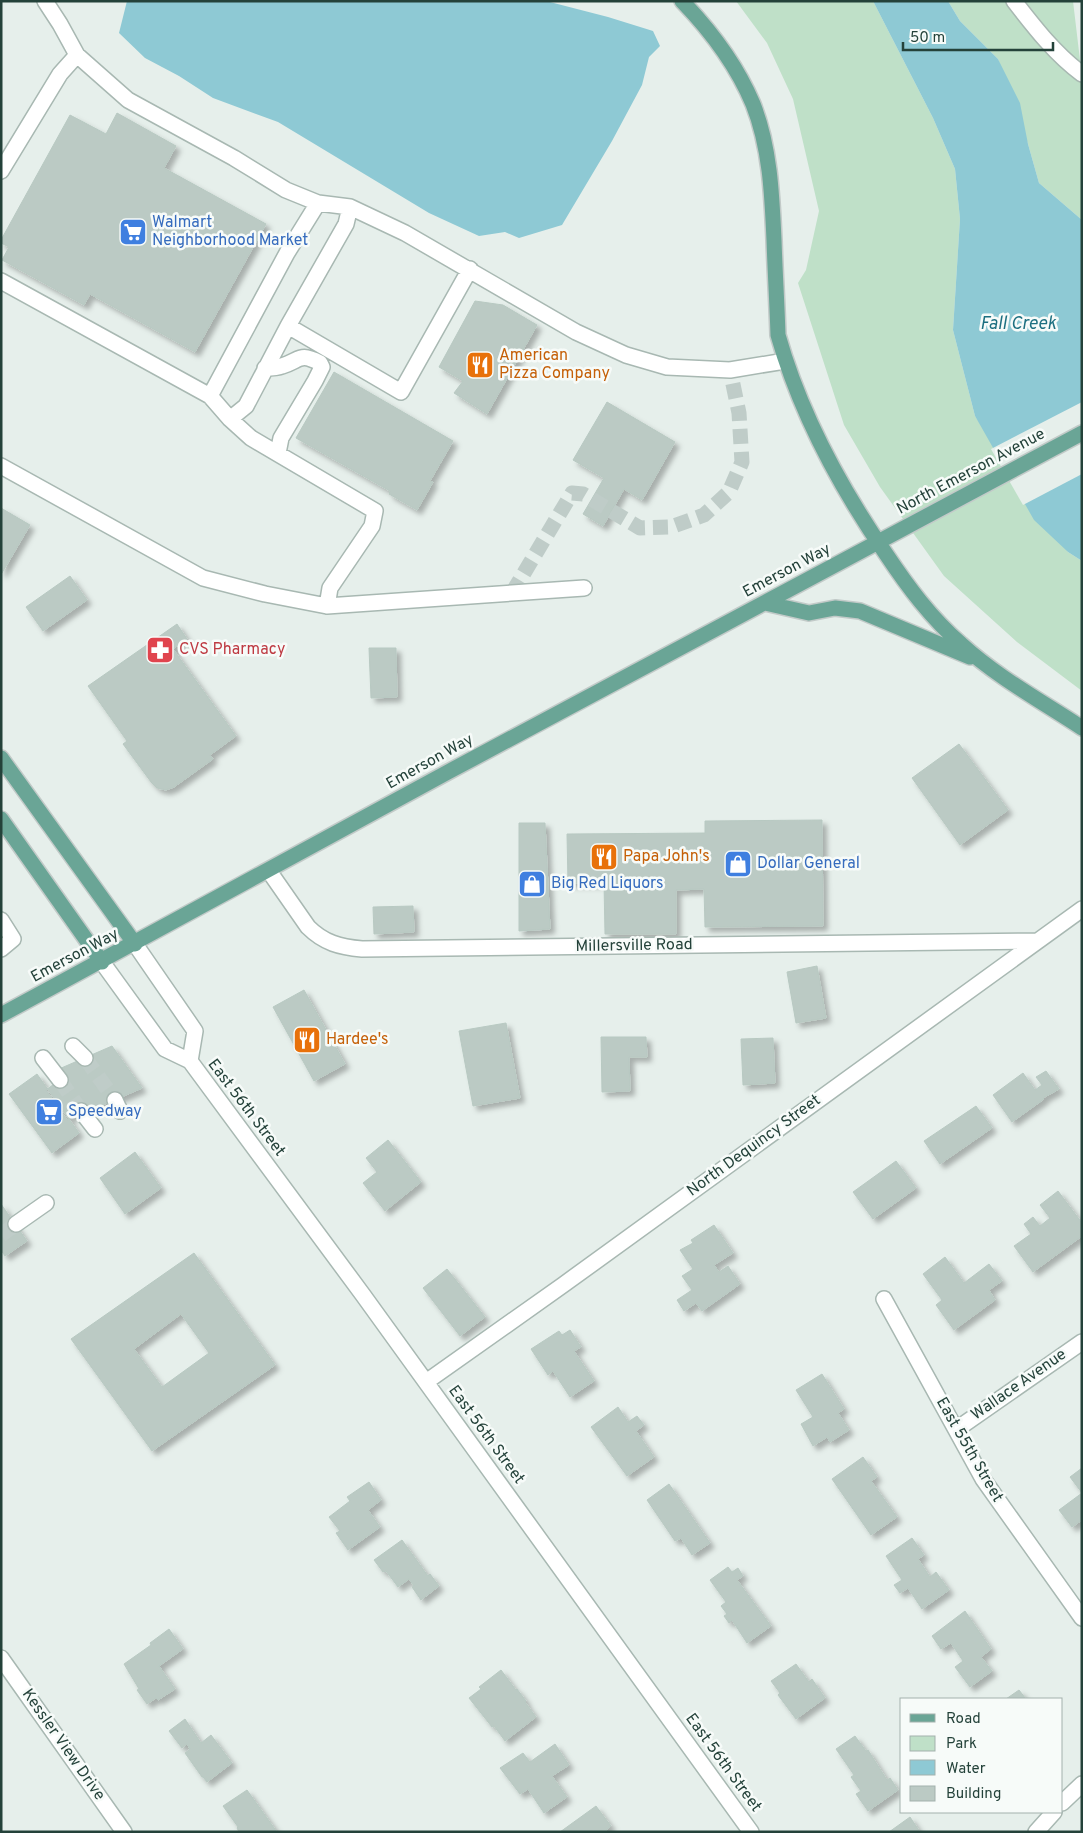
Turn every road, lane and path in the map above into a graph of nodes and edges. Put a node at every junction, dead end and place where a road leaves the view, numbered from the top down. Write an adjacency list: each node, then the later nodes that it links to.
1 (45, 1): 4 (street)
2 (682, 1): 12 (main road)
3 (1014, 1): 5 (street)
4 (77, 55): 6 (street); 7 (street)
5 (1082, 74)
6 (1, 171)
7 (318, 203): 8 (street); 14 (street)
8 (350, 207): 9 (street); 11 (street)
9 (470, 269): 11 (street); 12 (street)
10 (1, 281): 14 (street)
11 (288, 326): 13 (street)
12 (785, 361): 19 (main road)
13 (265, 368): 15 (street); 17 (street)
14 (210, 396): 15 (street)
15 (230, 419): 17 (street)
16 (1082, 433): 19 (main road, North Emerson Avenue)
17 (278, 454): 22 (street)
18 (1, 466): 22 (street)
19 (878, 542): 21 (main road, Emerson Way); 23 (main road)
20 (584, 588): 22 (street)
21 (765, 603): 23 (main road); 27 (main road, Emerson Way)
22 (327, 606)
23 (984, 663): 24 (main road)
24 (1082, 728)
25 (1, 758): 31 (main road, East 56th Street)
26 (1, 819): 33 (main road, East 56th Street)
27 (269, 870): 30 (street, Millersville Road); 31 (main road, Emerson Way)
28 (1082, 908): 30 (street, North Dequincy Street)
29 (1, 920): 32 (street)
30 (1036, 941): 46 (street, North Dequincy Street)
31 (135, 944): 33 (main road, Emerson Way); 38 (street, East 56th Street)
32 (1, 949)
33 (102, 962): 34 (main road, Emerson Way); 38 (street, East 56th Street)
34 (1, 1016)
35 (73, 1046): 37 (street)
36 (43, 1058): 39 (street)
37 (85, 1058)
38 (190, 1061): 46 (street, East 56th Street)
39 (60, 1080)
40 (81, 1111): 41 (street)
41 (95, 1129)
42 (46, 1203): 43 (street)
43 (16, 1224)
44 (884, 1299): 47 (street, East 55th Street)
45 (1082, 1342): 47 (street, Wallace Avenue)
46 (426, 1382): 55 (street, East 56th Street)
47 (957, 1429): 48 (street, East 55th Street)
48 (1082, 1618)
49 (1, 1658): 50 (street, Kessler View Drive)
50 (6, 1675): 54 (street, Kessler View Drive)
51 (1082, 1784): 52 (street)
52 (1063, 1803)
53 (1053, 1813): 56 (street)
54 (124, 1832)
55 (751, 1832)
56 (1036, 1832)

